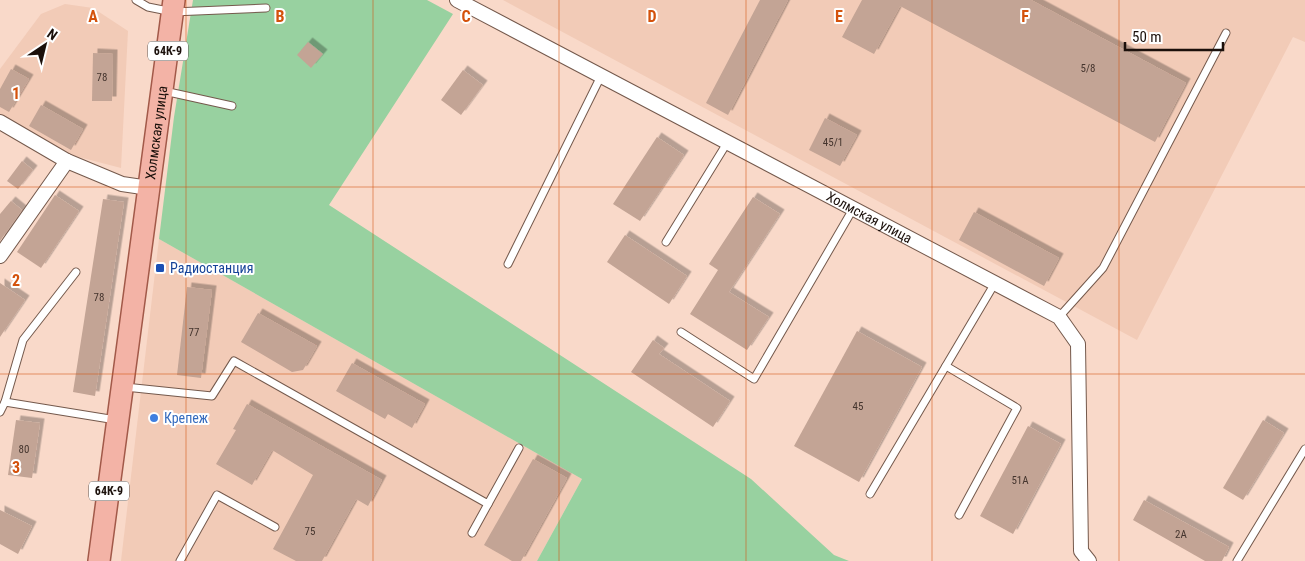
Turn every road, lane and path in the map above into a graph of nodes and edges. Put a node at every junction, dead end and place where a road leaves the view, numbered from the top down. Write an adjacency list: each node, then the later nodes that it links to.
1 (136, 0): 3 (lane)
2 (457, 0): 6 (street, Холмская улица)
3 (174, 6): 4 (lane); 7 (main road, Холмская улица / 64К-9)
4 (266, 8)
5 (1226, 33): 19 (lane)
6 (601, 76): 10 (street, Холмская улица); 16 (lane)
7 (162, 91): 8 (lane); 12 (main road, Холмская улица / 64К-9)
8 (232, 106)
9 (0, 122): 11 (street)
10 (727, 143): 13 (street, Холмская улица); 14 (lane)
11 (68, 161): 12 (street); 15 (street)
12 (149, 188): 22 (main road, Холмская улица / 64К-9)
13 (853, 209): 18 (street, Холмская улица); 20 (lane)
14 (666, 242)
15 (0, 256)
16 (508, 264)
17 (76, 272): 23 (lane)
18 (995, 283): 19 (street, Холмская улица); 21 (lane)
19 (1059, 317): 35 (street, Холмская улица)
20 (681, 332)
21 (946, 366): 28 (lane); 30 (lane)
22 (122, 387): 25 (main road, 64К-9); 29 (lane)
23 (5, 402): 24 (lane); 25 (lane)
24 (0, 412)
25 (118, 420): 33 (main road, 64К-9)
26 (518, 448): 29 (lane)
27 (1305, 448): 36 (lane)
28 (870, 494)
29 (488, 504): 32 (lane)
30 (959, 515)
31 (275, 527): 34 (lane)
32 (472, 533)
33 (99, 561)
34 (180, 561)
35 (1089, 561)
36 (1237, 561)

